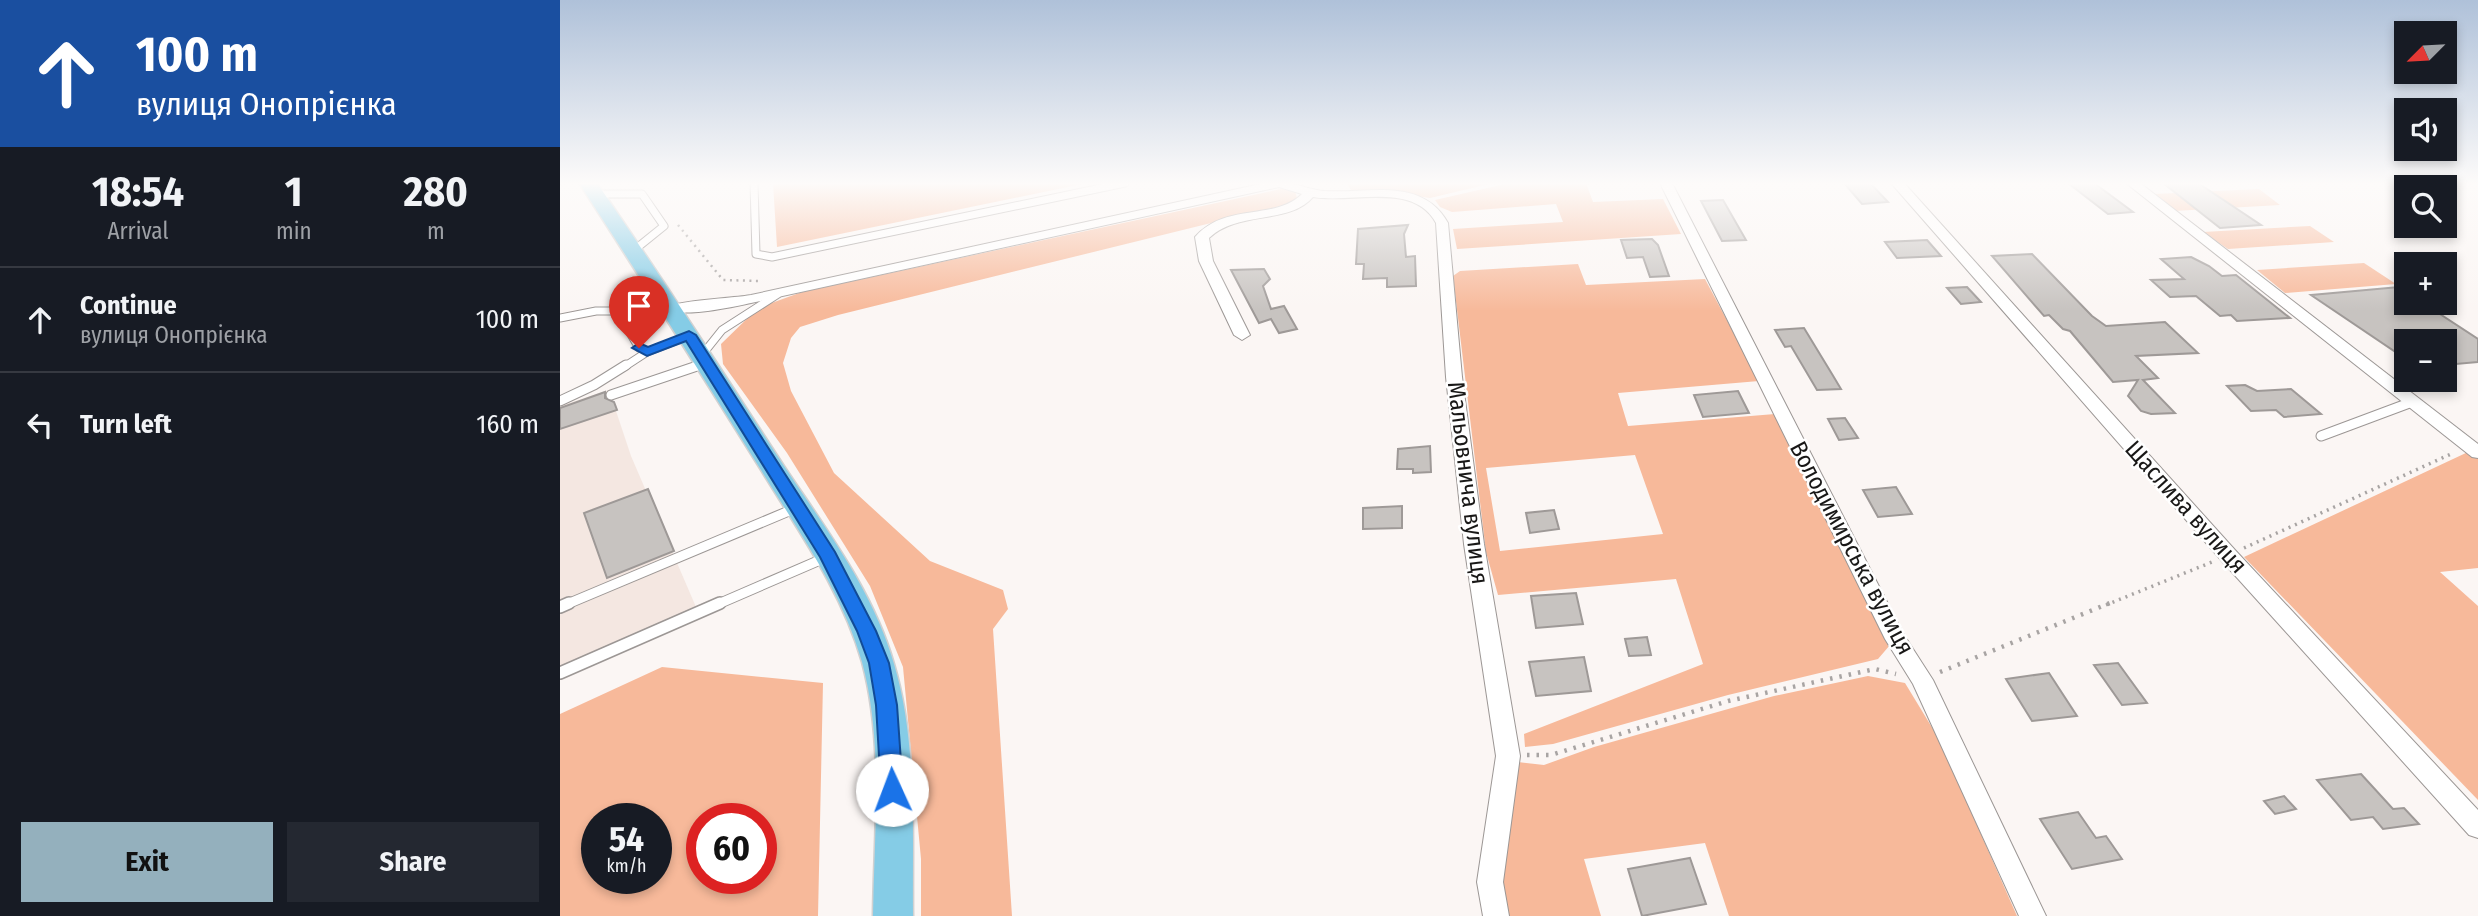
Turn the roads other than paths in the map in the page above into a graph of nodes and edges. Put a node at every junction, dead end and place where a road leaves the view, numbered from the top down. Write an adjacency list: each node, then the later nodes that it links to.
1 (613, 226): 11 (main road)
2 (664, 226): 11 (lane)
3 (755, 226): 4 (lane)
4 (921, 226)
5 (1085, 226): 12 (street)
6 (1215, 226): 15 (street)
7 (1441, 226): 29 (street, Мальовнича вулиця)
8 (1688, 226): 30 (street, Володимирська вулиця)
9 (1935, 226): 27 (street, Щаслива вулиця)
10 (2187, 226): 20 (street)
11 (633, 251): 13 (main road)
12 (786, 291): 13 (street); 16 (lane)
13 (672, 308): 16 (main road)
14 (560, 318): 17 (lane)
15 (1242, 335)
16 (699, 351): 17 (lane); 18 (lane); 23 (main road)
17 (647, 352): 19 (lane)
18 (611, 395)
19 (560, 401)
20 (2412, 402): 21 (lane); 22 (street)
21 (2321, 436)
22 (2473, 449)
23 (798, 508): 24 (main road); 25 (lane)
24 (829, 556): 26 (lane); 28 (main road)
25 (560, 607)
26 (560, 673)
27 (2478, 827)
28 (893, 916)
29 (1496, 916)
30 (2033, 916)

